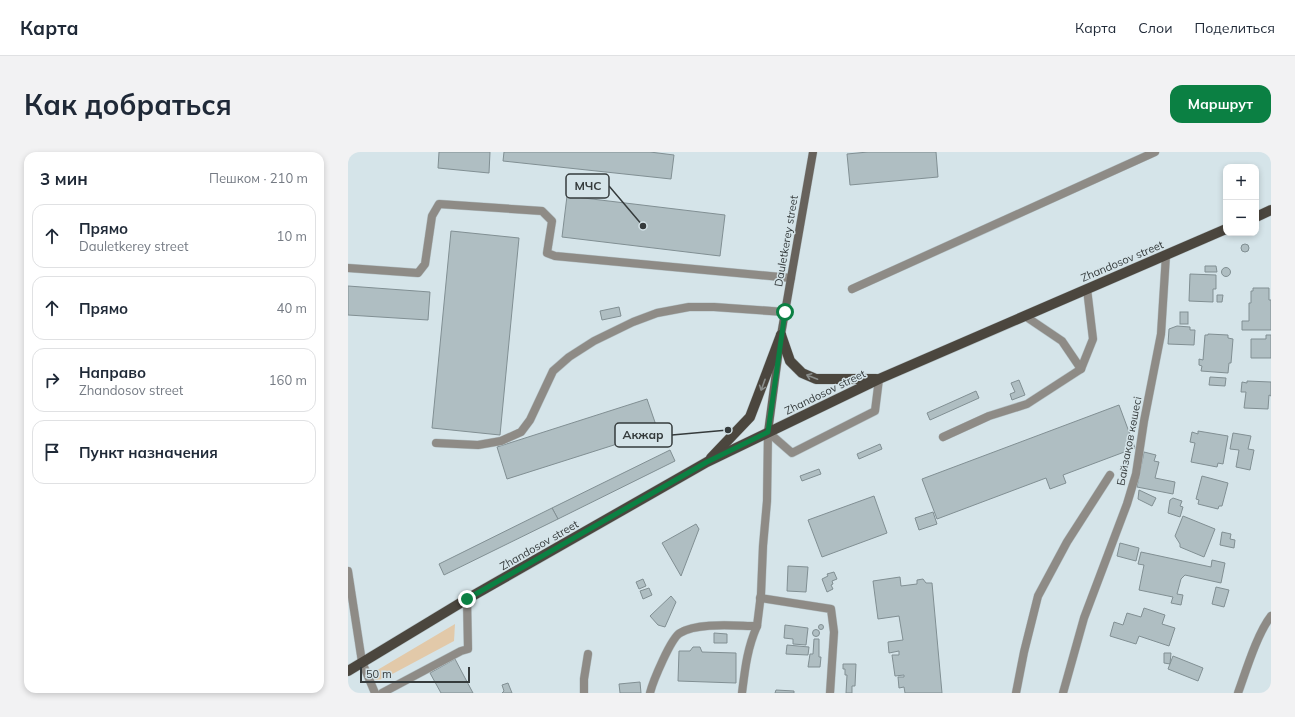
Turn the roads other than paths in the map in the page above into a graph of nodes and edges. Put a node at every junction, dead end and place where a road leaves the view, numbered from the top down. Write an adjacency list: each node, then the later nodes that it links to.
1 (813, 152): 8 (main road, Dauletkerey street)
2 (1155, 152): 9 (street)
3 (1271, 210): 4 (main road)
4 (1259, 215)
5 (1223, 230): 6 (main road, Zhandosov street)
6 (1166, 255): 10 (main road, Zhandosov street); 36 (street, Байзақов көшесі)
7 (348, 268): 8 (street)
8 (790, 278): 11 (main road, Dauletkerey street)
9 (852, 289)
10 (1087, 289): 12 (main road, Zhandosov street); 14 (street)
11 (785, 312): 13 (main road, Dauletkerey street); 18 (street)
12 (1025, 316): 14 (street); 15 (main road, Zhandosov street)
13 (780, 335): 15 (main road, one-way to 13); 16 (main road, Dauletkerey street); 19 (main road, one-way to 19)
14 (1081, 369): 17 (street)
15 (879, 379): 16 (main road, Zhandosov street); 16 (street)
16 (768, 432): 19 (main road, Zhandosov street); 22 (street)
17 (943, 437)
18 (436, 443)
19 (707, 462): 23 (main road, Zhandosov street)
20 (1110, 475): 29 (street)
21 (348, 571): 27 (street)
22 (760, 598): 25 (street); 35 (street)
23 (467, 599): 27 (main road, Zhandosov street); 31 (street)
24 (1271, 616): 37 (street)
25 (757, 626): 33 (street); 34 (street)
26 (588, 654): 32 (street)
27 (362, 662): 28 (main road, Zhandosov street); 30 (street)
28 (348, 671)
29 (1015, 692)
30 (375, 693)
31 (382, 693)
32 (584, 693)
33 (650, 693)
34 (742, 693)
35 (830, 693)
36 (1063, 693)
37 (1238, 693)

